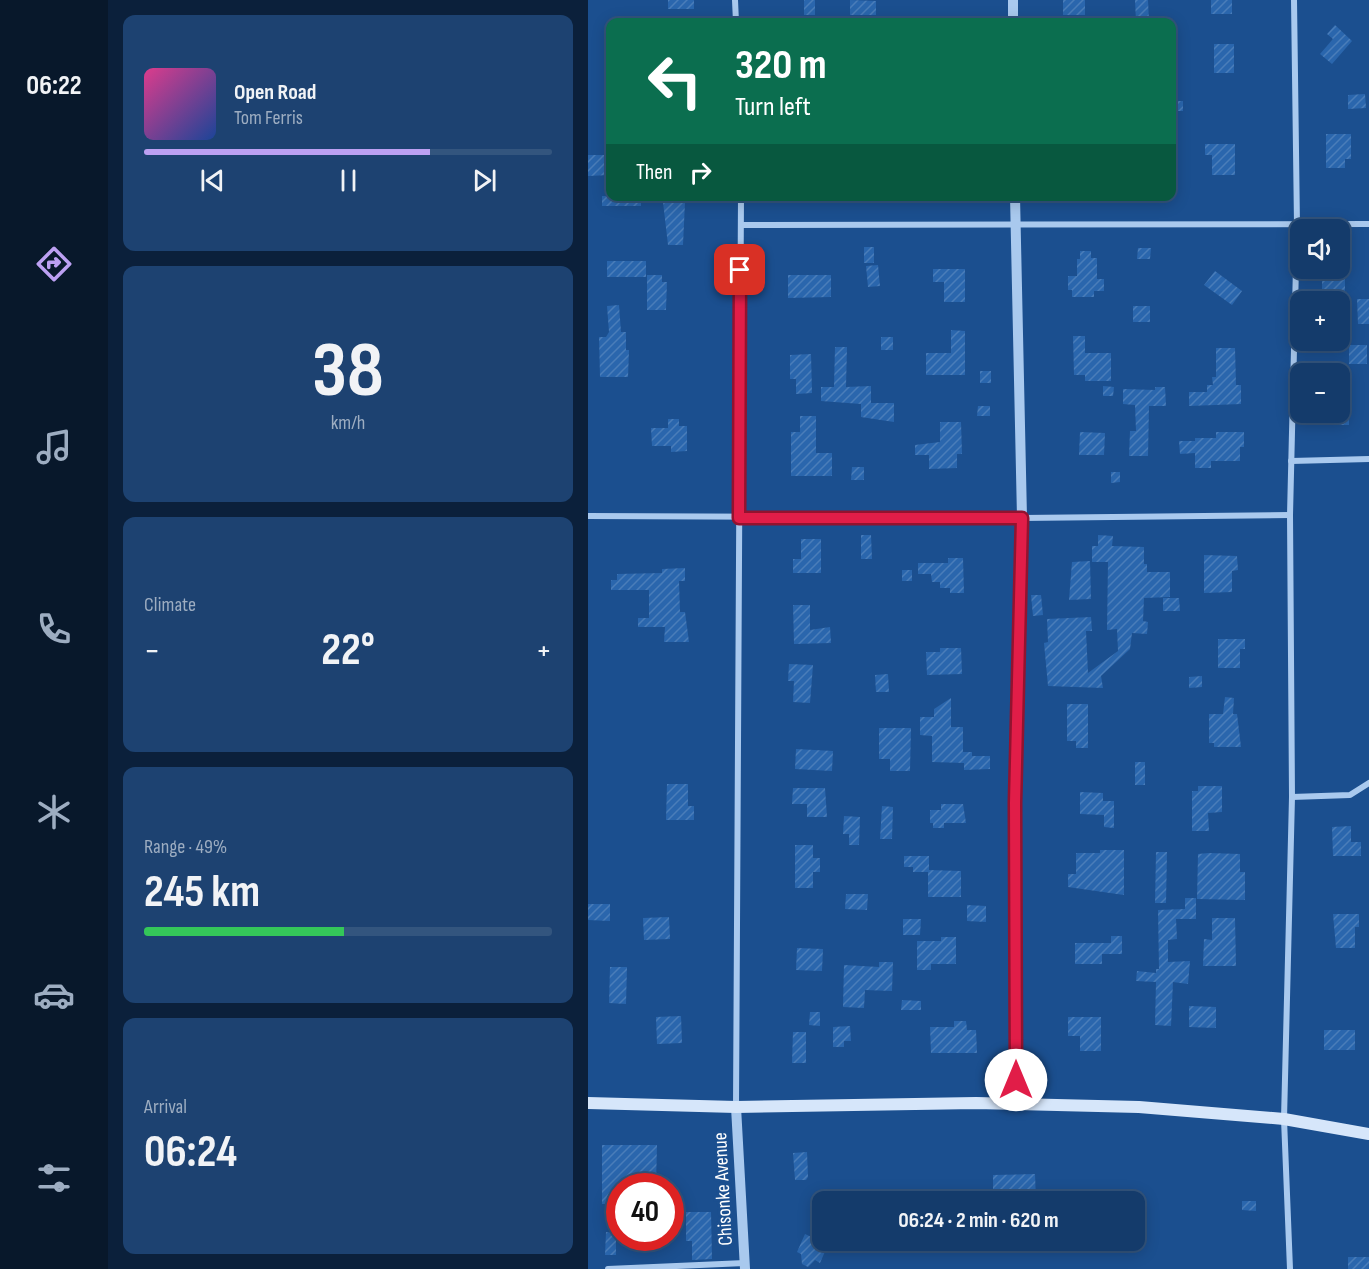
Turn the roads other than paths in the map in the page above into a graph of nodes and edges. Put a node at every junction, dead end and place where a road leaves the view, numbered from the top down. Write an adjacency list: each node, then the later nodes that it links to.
1 (735, 0): 4 (street)
2 (1013, 0): 5 (street)
3 (1294, 0): 8 (street)
4 (736, 18)
5 (1013, 18)
6 (741, 201): 12 (street)
7 (1015, 201): 9 (street)
8 (1297, 219)
9 (1015, 224): 12 (street); 13 (street); 20 (street)
10 (1350, 224): 11 (street)
11 (1369, 224)
12 (741, 225): 19 (street)
13 (1290, 225)
14 (1296, 279): 16 (street)
15 (1369, 459): 16 (street)
16 (1291, 461): 17 (street)
17 (1290, 515): 20 (street); 22 (street)
18 (588, 516): 19 (street)
19 (739, 518): 20 (street); 25 (street)
20 (1022, 518): 24 (street)
21 (1369, 783): 22 (street)
22 (1292, 797): 26 (street)
23 (588, 1103): 25 (main road)
24 (1016, 1103): 25 (main road); 26 (main road)
25 (736, 1107): 28 (street, Chisonke Avenue)
26 (1284, 1119): 27 (main road); 31 (street)
27 (1369, 1134)
28 (745, 1266): 29 (street)
29 (637, 1268): 30 (street)
30 (608, 1269)
31 (1290, 1269)

